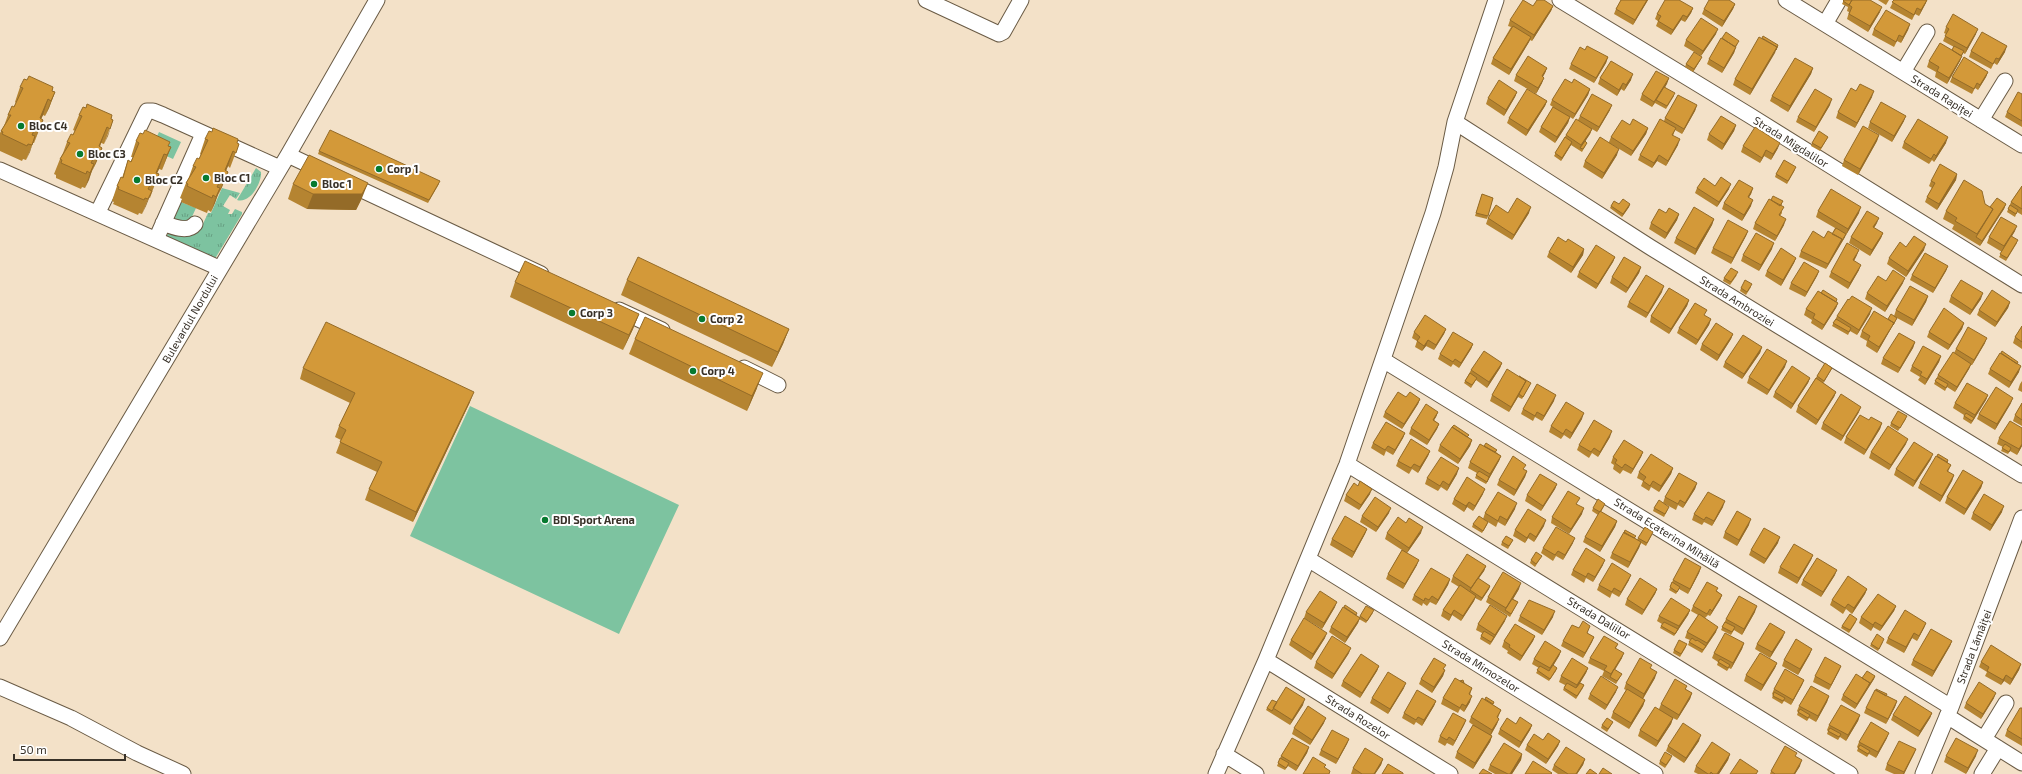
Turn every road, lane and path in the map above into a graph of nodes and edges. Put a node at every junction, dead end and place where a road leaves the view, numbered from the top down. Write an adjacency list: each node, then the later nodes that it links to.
1 (377, 0): 16 (street, Bulevardul Nordului)
2 (926, 0): 3 (street)
3 (1021, 0)
4 (1496, 0): 13 (street)
5 (1560, 0): 23 (street, Strada Migdalilor)
6 (1786, 0): 8 (street, Strada Rapiței)
7 (1839, 0): 8 (street)
8 (1825, 24): 10 (street, Strada Rapiței)
9 (1927, 32): 10 (street, Strada Rapiței)
10 (1903, 72): 12 (street, Strada Rapiței)
11 (2005, 82): 12 (street, Strada Rapiței)
12 (1981, 120): 15 (street, Strada Rapiței)
13 (1455, 122): 26 (street); 30 (street, Strada Ambroziei)
14 (203, 134): 17 (street); 19 (street); 20 (street)
15 (2022, 145)
16 (288, 155): 17 (street, Bulevardul Nordului); 22 (street)
17 (280, 168): 21 (street, Bulevardul Nordului)
18 (0, 170): 21 (street)
19 (99, 210)
20 (195, 224)
21 (219, 268): 33 (street, Bulevardul Nordului)
22 (555, 280)
23 (2022, 285)
24 (605, 304): 25 (street)
25 (677, 337)
26 (1383, 360): 29 (street); 37 (street, Strada Ecaterina Mihăilă)
27 (728, 361): 28 (street)
28 (778, 384)
29 (1346, 464): 32 (street); 47 (street, Strada Daliilor)
30 (2022, 475)
31 (2022, 518): 37 (street, Strada Lămâiței)
32 (1308, 558): 34 (street); 46 (street, Strada Mimozelor)
33 (0, 638)
34 (1266, 660): 40 (street); 45 (street, Strada Rozelor)
35 (0, 687): 42 (street)
36 (2006, 703): 38 (street)
37 (1949, 712): 38 (street, Strada Ecaterina Mihăilă); 48 (street, Strada Lămâiței)
38 (1984, 739): 39 (street, Strada Ecaterina Mihăilă)
39 (1998, 748): 41 (street, Strada Ecaterina Mihăilă); 49 (street)
40 (1224, 754): 43 (street); 44 (street)
41 (2022, 763)
42 (182, 774)
43 (1216, 774)
44 (1256, 774)
45 (1450, 774)
46 (1655, 774)
47 (1850, 774)
48 (1923, 774)
49 (1982, 774)

